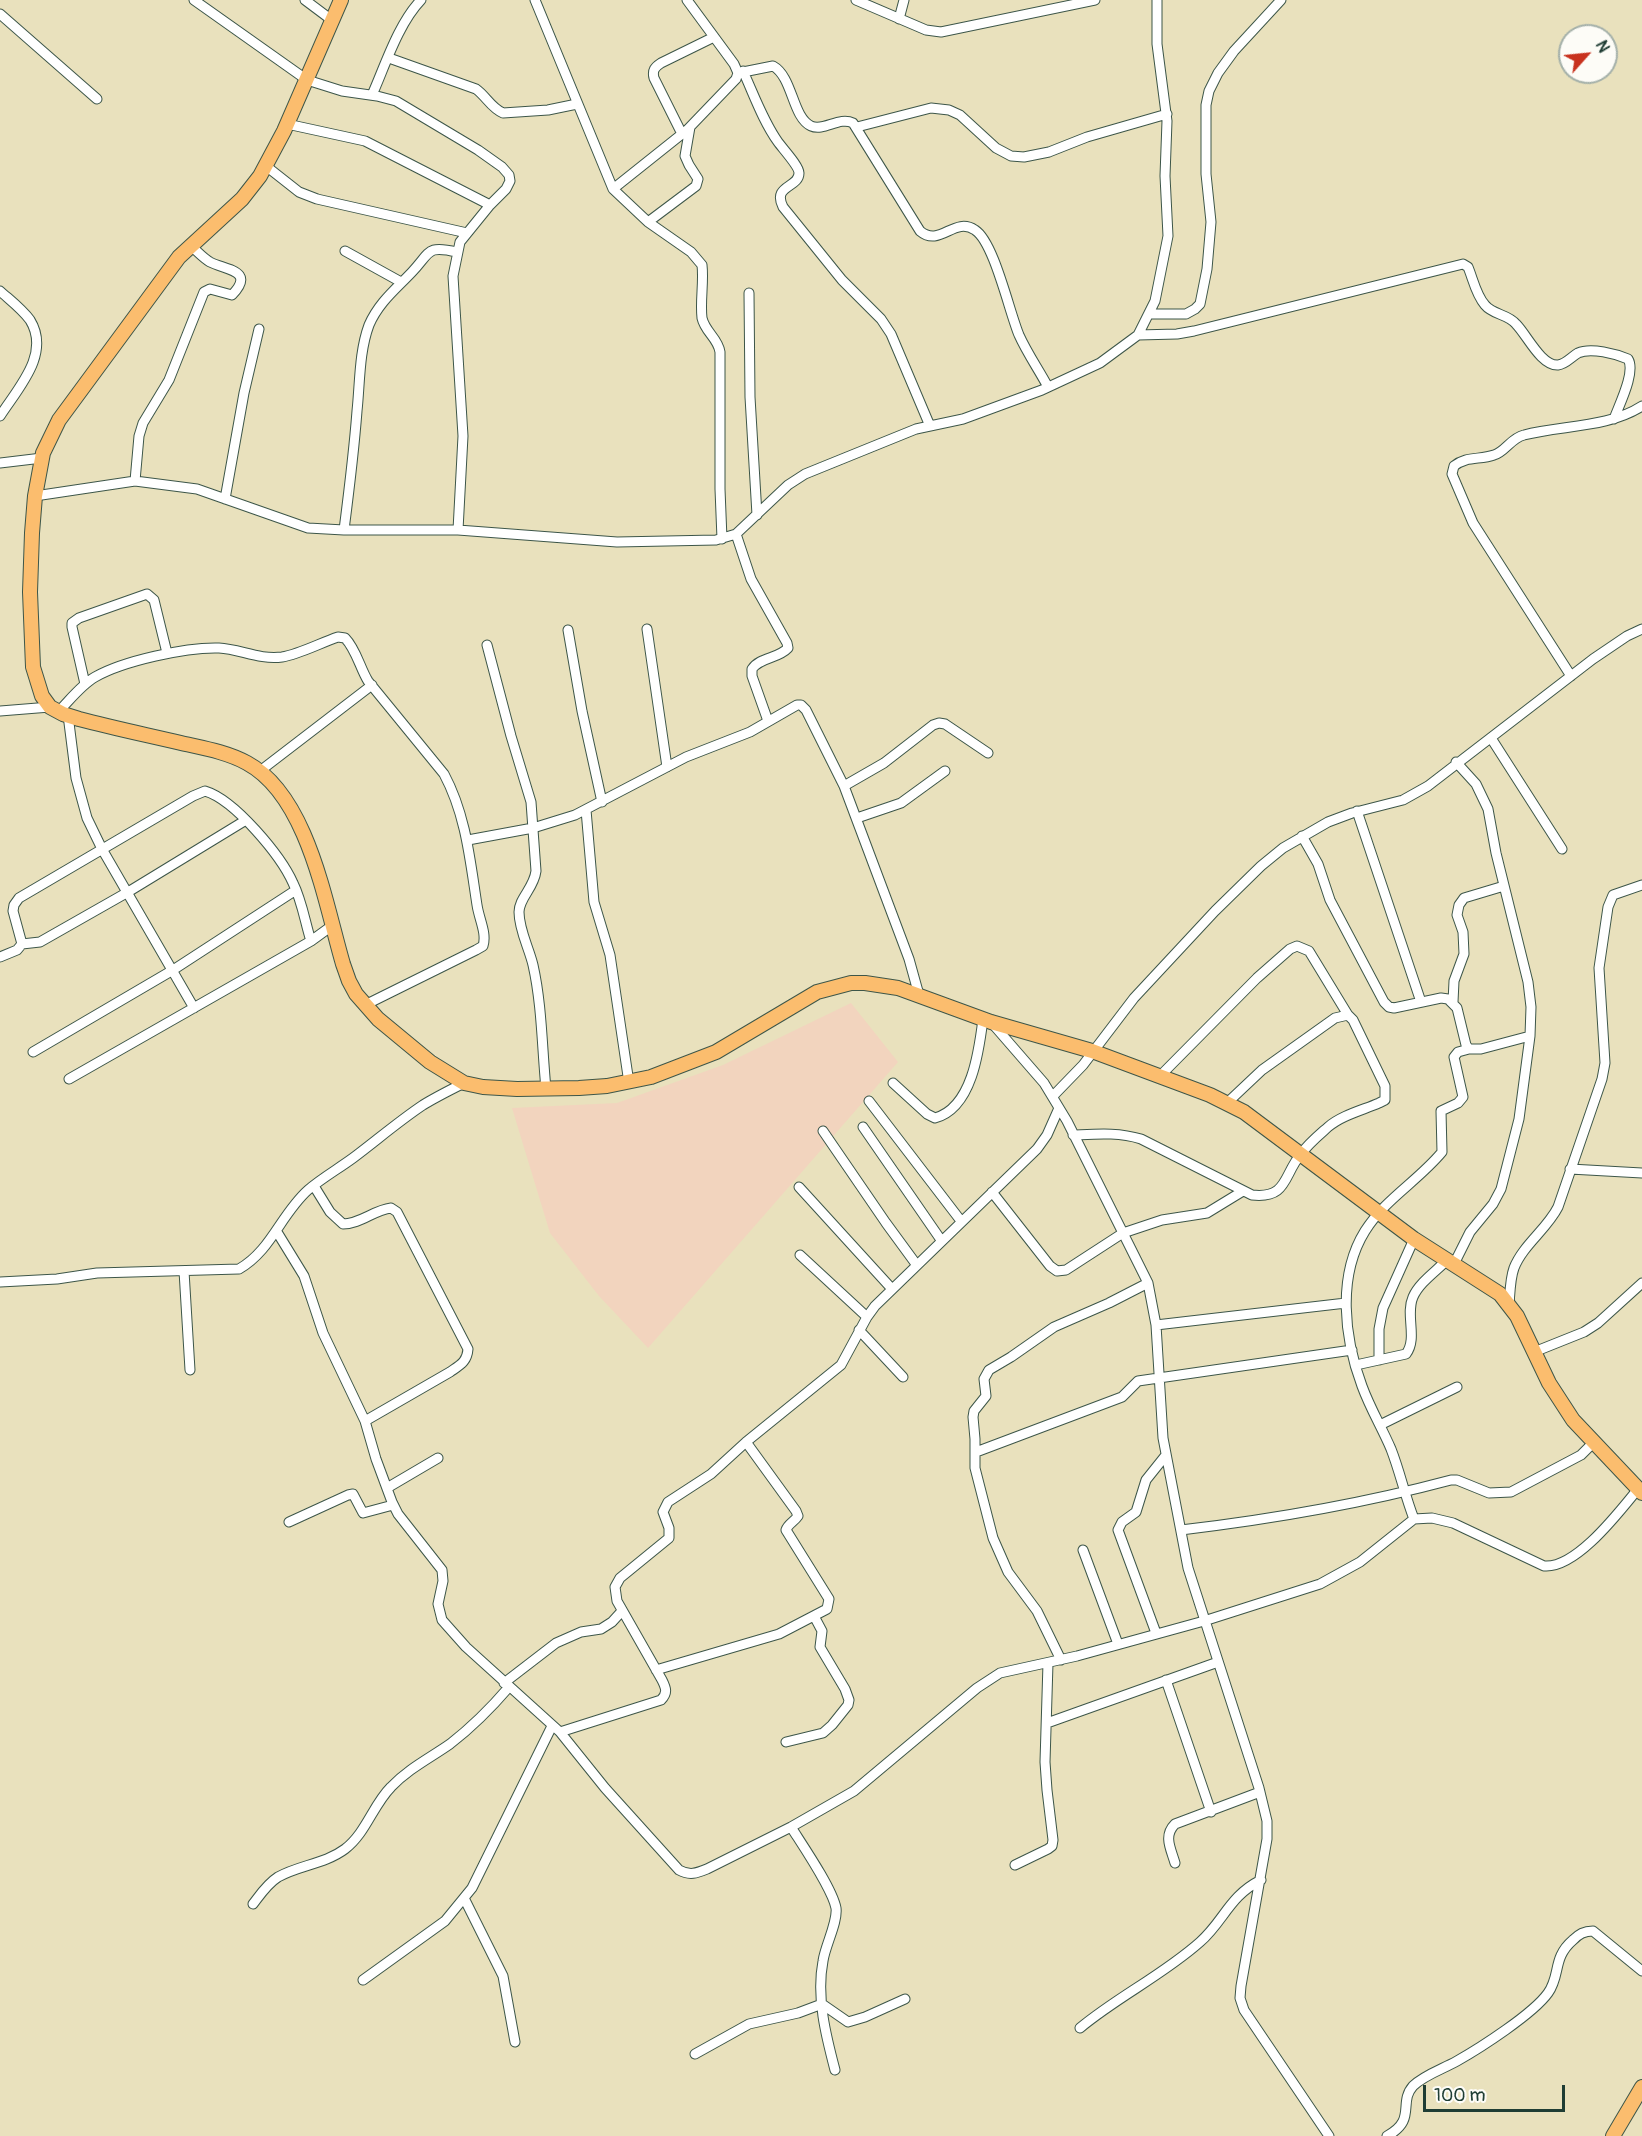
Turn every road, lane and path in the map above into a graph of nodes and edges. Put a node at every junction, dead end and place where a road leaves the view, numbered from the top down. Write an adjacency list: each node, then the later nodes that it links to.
1 (194, 0): 18 (street)
2 (305, 0): 14 (street)
3 (341, 0): 14 (highway)
4 (421, 0): 16 (street)
5 (535, 0): 21 (street)
6 (687, 0): 15 (street)
7 (856, 0): 13 (street)
8 (904, 0): 13 (street)
9 (1095, 0): 13 (street)
10 (1157, 0): 22 (street)
11 (1281, 0): 37 (street)
12 (0, 14): 20 (street)
13 (899, 19)
14 (333, 21): 18 (highway)
15 (714, 37): 17 (street); 25 (street)
16 (389, 58): 19 (street); 21 (street)
17 (741, 72): 24 (street); 25 (street); 44 (street)
18 (308, 80): 19 (street); 23 (highway)
19 (372, 95): 28 (street)
20 (97, 99)
21 (577, 104): 27 (street)
22 (1167, 114): 24 (street); 37 (street)
23 (287, 124): 26 (highway); 28 (street)
24 (857, 127): 40 (street)
25 (686, 130): 27 (street); 29 (street)
26 (266, 166): 30 (street); 31 (highway)
27 (613, 189): 29 (street)
28 (490, 205): 30 (street)
29 (648, 222): 54 (street)
30 (467, 233): 33 (street)
31 (191, 246): 45 (highway); 47 (street)
32 (345, 251): 34 (street)
33 (457, 252): 34 (street); 52 (street)
34 (401, 282): 51 (street)
35 (0, 291): 42 (street)
36 (749, 293): 50 (street)
37 (1149, 314): 39 (street)
38 (259, 329): 49 (street)
39 (1138, 336): 40 (street); 43 (street)
40 (1048, 387): 44 (street)
41 (1642, 406): 43 (street)
42 (0, 416)
43 (1614, 419): 60 (street)
44 (930, 426): 50 (street)
45 (42, 458): 46 (street); 48 (highway)
46 (0, 463)
47 (135, 481): 48 (street); 49 (street)
48 (35, 496): 64 (highway)
49 (225, 499): 51 (street)
50 (757, 514): 53 (street)
51 (344, 530): 52 (street)
52 (458, 530): 54 (street)
53 (736, 534): 54 (street); 65 (street)
54 (722, 539)
55 (647, 628): 69 (street)
56 (1642, 629): 60 (street)
57 (568, 630): 73 (street)
58 (487, 645): 78 (street)
59 (167, 653): 61 (street); 61 (street); 62 (street)
60 (1571, 676): 66 (street)
61 (86, 684): 64 (street)
62 (372, 685): 70 (street); 80 (street)
63 (0, 711): 64 (street)
64 (59, 711): 70 (highway); 81 (street)
65 (768, 722): 69 (street); 72 (street)
66 (1491, 738): 68 (street); 82 (street)
67 (988, 753): 72 (street)
68 (1456, 762): 75 (street); 84 (street)
69 (667, 767): 73 (street)
70 (260, 771): 87 (highway)
71 (945, 771): 76 (street)
72 (844, 786): 76 (street)
73 (602, 802): 74 (street)
74 (586, 810): 78 (street); 106 (street)
75 (1358, 811): 79 (street); 93 (street)
76 (857, 818): 92 (street)
77 (246, 820): 81 (street); 85 (street); 86 (street)
78 (533, 828): 80 (street); 108 (street)
79 (1302, 836): 93 (street); 101 (street)
80 (468, 840): 95 (street)
81 (102, 849): 86 (street); 89 (street)
82 (1563, 849)
83 (1642, 885): 117 (street)
84 (1504, 886): 94 (street); 99 (street)
85 (296, 890): 88 (street); 91 (street)
86 (128, 892): 89 (street); 91 (street)
87 (333, 925): 88 (street); 95 (highway)
88 (311, 941): 96 (street)
89 (22, 945): 90 (street)
90 (0, 957)
91 (172, 970): 96 (street); 102 (street)
92 (919, 995): 98 (highway); 106 (highway)
93 (1421, 1002): 94 (street)
94 (1453, 1002): 100 (street)
95 (365, 1005): 105 (highway)
96 (194, 1008): 104 (street)
97 (1348, 1015): 103 (street); 111 (street); 116 (street)
98 (987, 1021): 101 (highway); 107 (street); 109 (street)
99 (1530, 1036): 100 (street); 130 (street)
100 (1469, 1049): 123 (street)
101 (1092, 1051): 103 (highway); 109 (street)
102 (33, 1052)
103 (1160, 1077): 111 (highway)
104 (69, 1079)
105 (464, 1083): 108 (highway); 119 (street)
106 (629, 1083): 108 (highway)
107 (893, 1083)
108 (546, 1089)
109 (1053, 1096): 112 (street)
110 (869, 1101): 124 (street)
111 (1227, 1103): 116 (highway)
112 (1059, 1108): 115 (street); 122 (street)
113 (863, 1127): 128 (street)
114 (823, 1131): 131 (street)
115 (1073, 1135): 121 (street); 126 (street)
116 (1300, 1154): 121 (street); 123 (highway)
117 (1570, 1169): 118 (street); 138 (street)
118 (1642, 1173)
119 (314, 1186): 125 (street); 150 (street)
120 (799, 1187): 136 (street)
121 (1243, 1191): 126 (street)
122 (992, 1192): 124 (street); 126 (street)
123 (1379, 1212): 127 (highway); 137 (street)
124 (961, 1221): 128 (street)
125 (277, 1232): 132 (street); 150 (street)
126 (1124, 1233): 134 (street)
127 (1414, 1239): 130 (highway); 144 (street)
128 (941, 1240): 131 (street)
129 (800, 1255): 139 (street)
130 (1449, 1263): 138 (highway); 144 (street)
131 (916, 1264): 136 (street)
132 (184, 1271): 133 (street); 146 (street)
133 (1, 1279)
134 (1148, 1282): 140 (street); 154 (street)
135 (1642, 1283): 143 (street)
136 (892, 1289): 139 (street)
137 (1346, 1303): 140 (street); 142 (street)
138 (1509, 1305): 143 (highway)
139 (867, 1317): 141 (street)
140 (1156, 1325): 148 (street)
141 (860, 1330): 147 (street); 152 (street)
142 (1352, 1350): 145 (street); 148 (street)
143 (1534, 1352): 153 (highway)
144 (1379, 1360): 145 (street)
145 (1356, 1365): 151 (street)
146 (190, 1370)
147 (903, 1377)
148 (1158, 1377): 154 (street); 155 (street)
149 (1457, 1387): 151 (street)
150 (365, 1421): 157 (street)
151 (1380, 1425): 159 (street)
152 (746, 1442): 165 (street); 166 (street)
153 (1593, 1443): 158 (highway); 159 (street)
154 (976, 1452): 170 (street)
155 (1166, 1455): 163 (street); 168 (street)
156 (438, 1458): 157 (street)
157 (387, 1488): 160 (street)
158 (1640, 1491): 161 (street)
159 (1404, 1492): 161 (street); 163 (street)
160 (393, 1505): 162 (street); 175 (street)
161 (1414, 1519): 167 (street)
162 (289, 1522)
163 (1181, 1530): 167 (street)
164 (1083, 1550): 169 (street)
165 (622, 1611): 173 (street); 175 (street)
166 (814, 1616): 173 (street); 178 (street)
167 (1204, 1621): 168 (street); 171 (street)
168 (1156, 1633): 169 (street)
169 (1118, 1644): 170 (street)
170 (1061, 1660): 172 (street)
171 (1218, 1662): 174 (street); 179 (street)
172 (1048, 1663): 176 (street); 181 (street)
173 (656, 1670): 177 (street)
174 (1166, 1680): 176 (street); 180 (street)
175 (507, 1685): 177 (street); 186 (street)
176 (1047, 1723): 183 (street)
177 (556, 1729): 181 (street); 185 (street)
178 (786, 1742)
179 (1260, 1792): 180 (street); 184 (street)
180 (1211, 1812): 182 (street)
181 (791, 1827): 190 (street)
182 (1175, 1863)
183 (1015, 1865)
184 (1261, 1880): 191 (street); 196 (street)
185 (465, 1898): 188 (street); 192 (street)
186 (253, 1904)
187 (1642, 1971): 197 (street)
188 (363, 1980)
189 (905, 1999): 190 (street)
190 (822, 2004): 193 (street); 194 (street)
191 (1080, 2028)
192 (515, 2042)
193 (695, 2054)
194 (835, 2070)
195 (1642, 2087): 198 (highway)
196 (1329, 2136)
197 (1387, 2136)
198 (1613, 2136)

